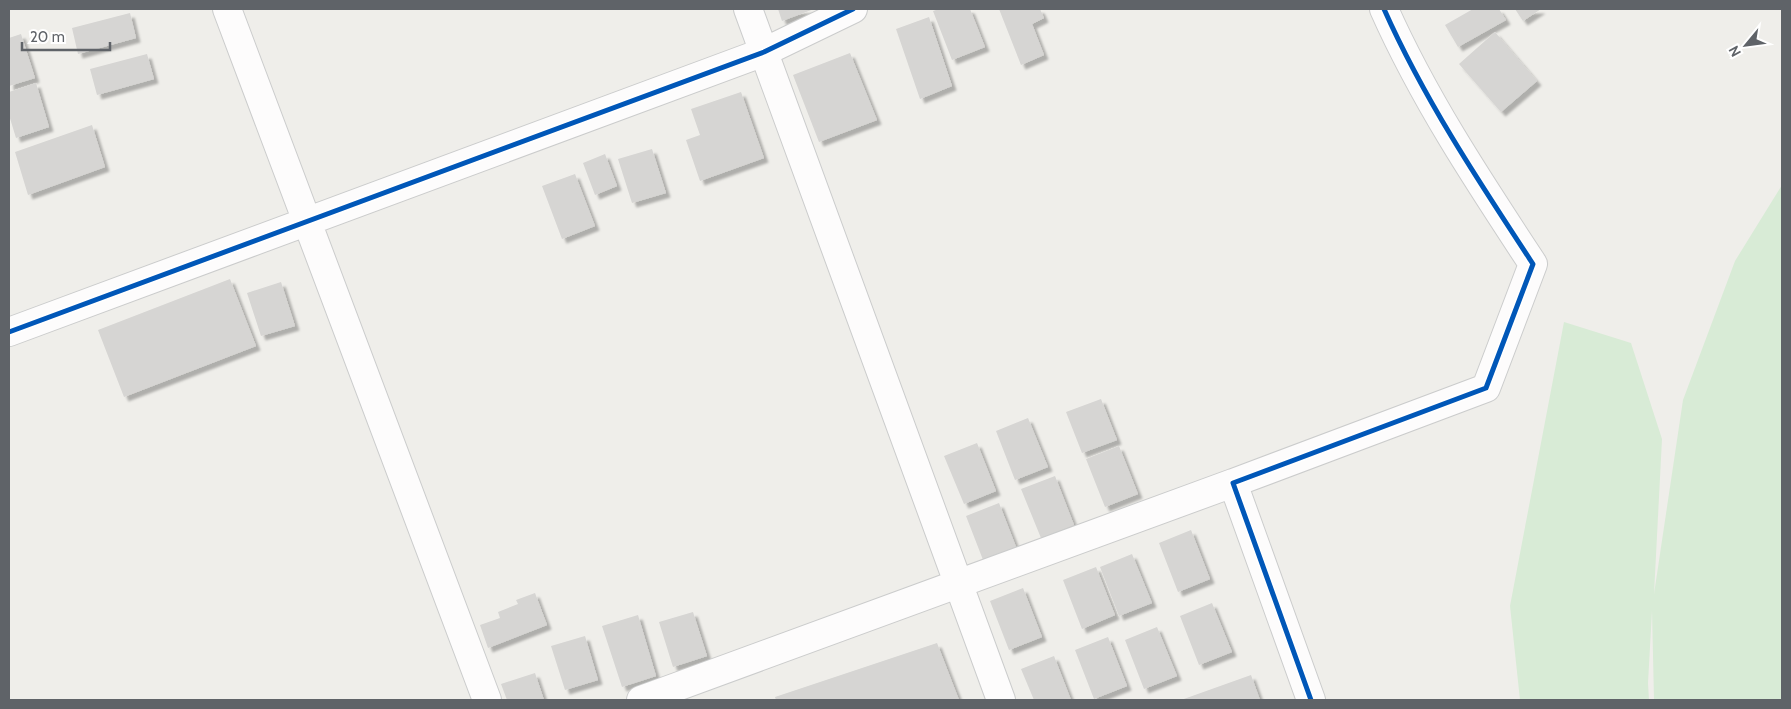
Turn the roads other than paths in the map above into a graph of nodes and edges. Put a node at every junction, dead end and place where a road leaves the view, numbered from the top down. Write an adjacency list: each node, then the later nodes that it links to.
1 (227, 9): 6 (street)
2 (748, 9): 5 (street)
3 (853, 9): 5 (street)
4 (1384, 9): 8 (street)
5 (764, 52): 6 (street); 9 (street)
6 (309, 222): 7 (street); 10 (street)
7 (9, 332)
8 (1233, 483): 9 (street); 13 (street)
9 (959, 586): 11 (street); 12 (street)
10 (487, 700)
11 (641, 700)
12 (1001, 700)
13 (1311, 700)

